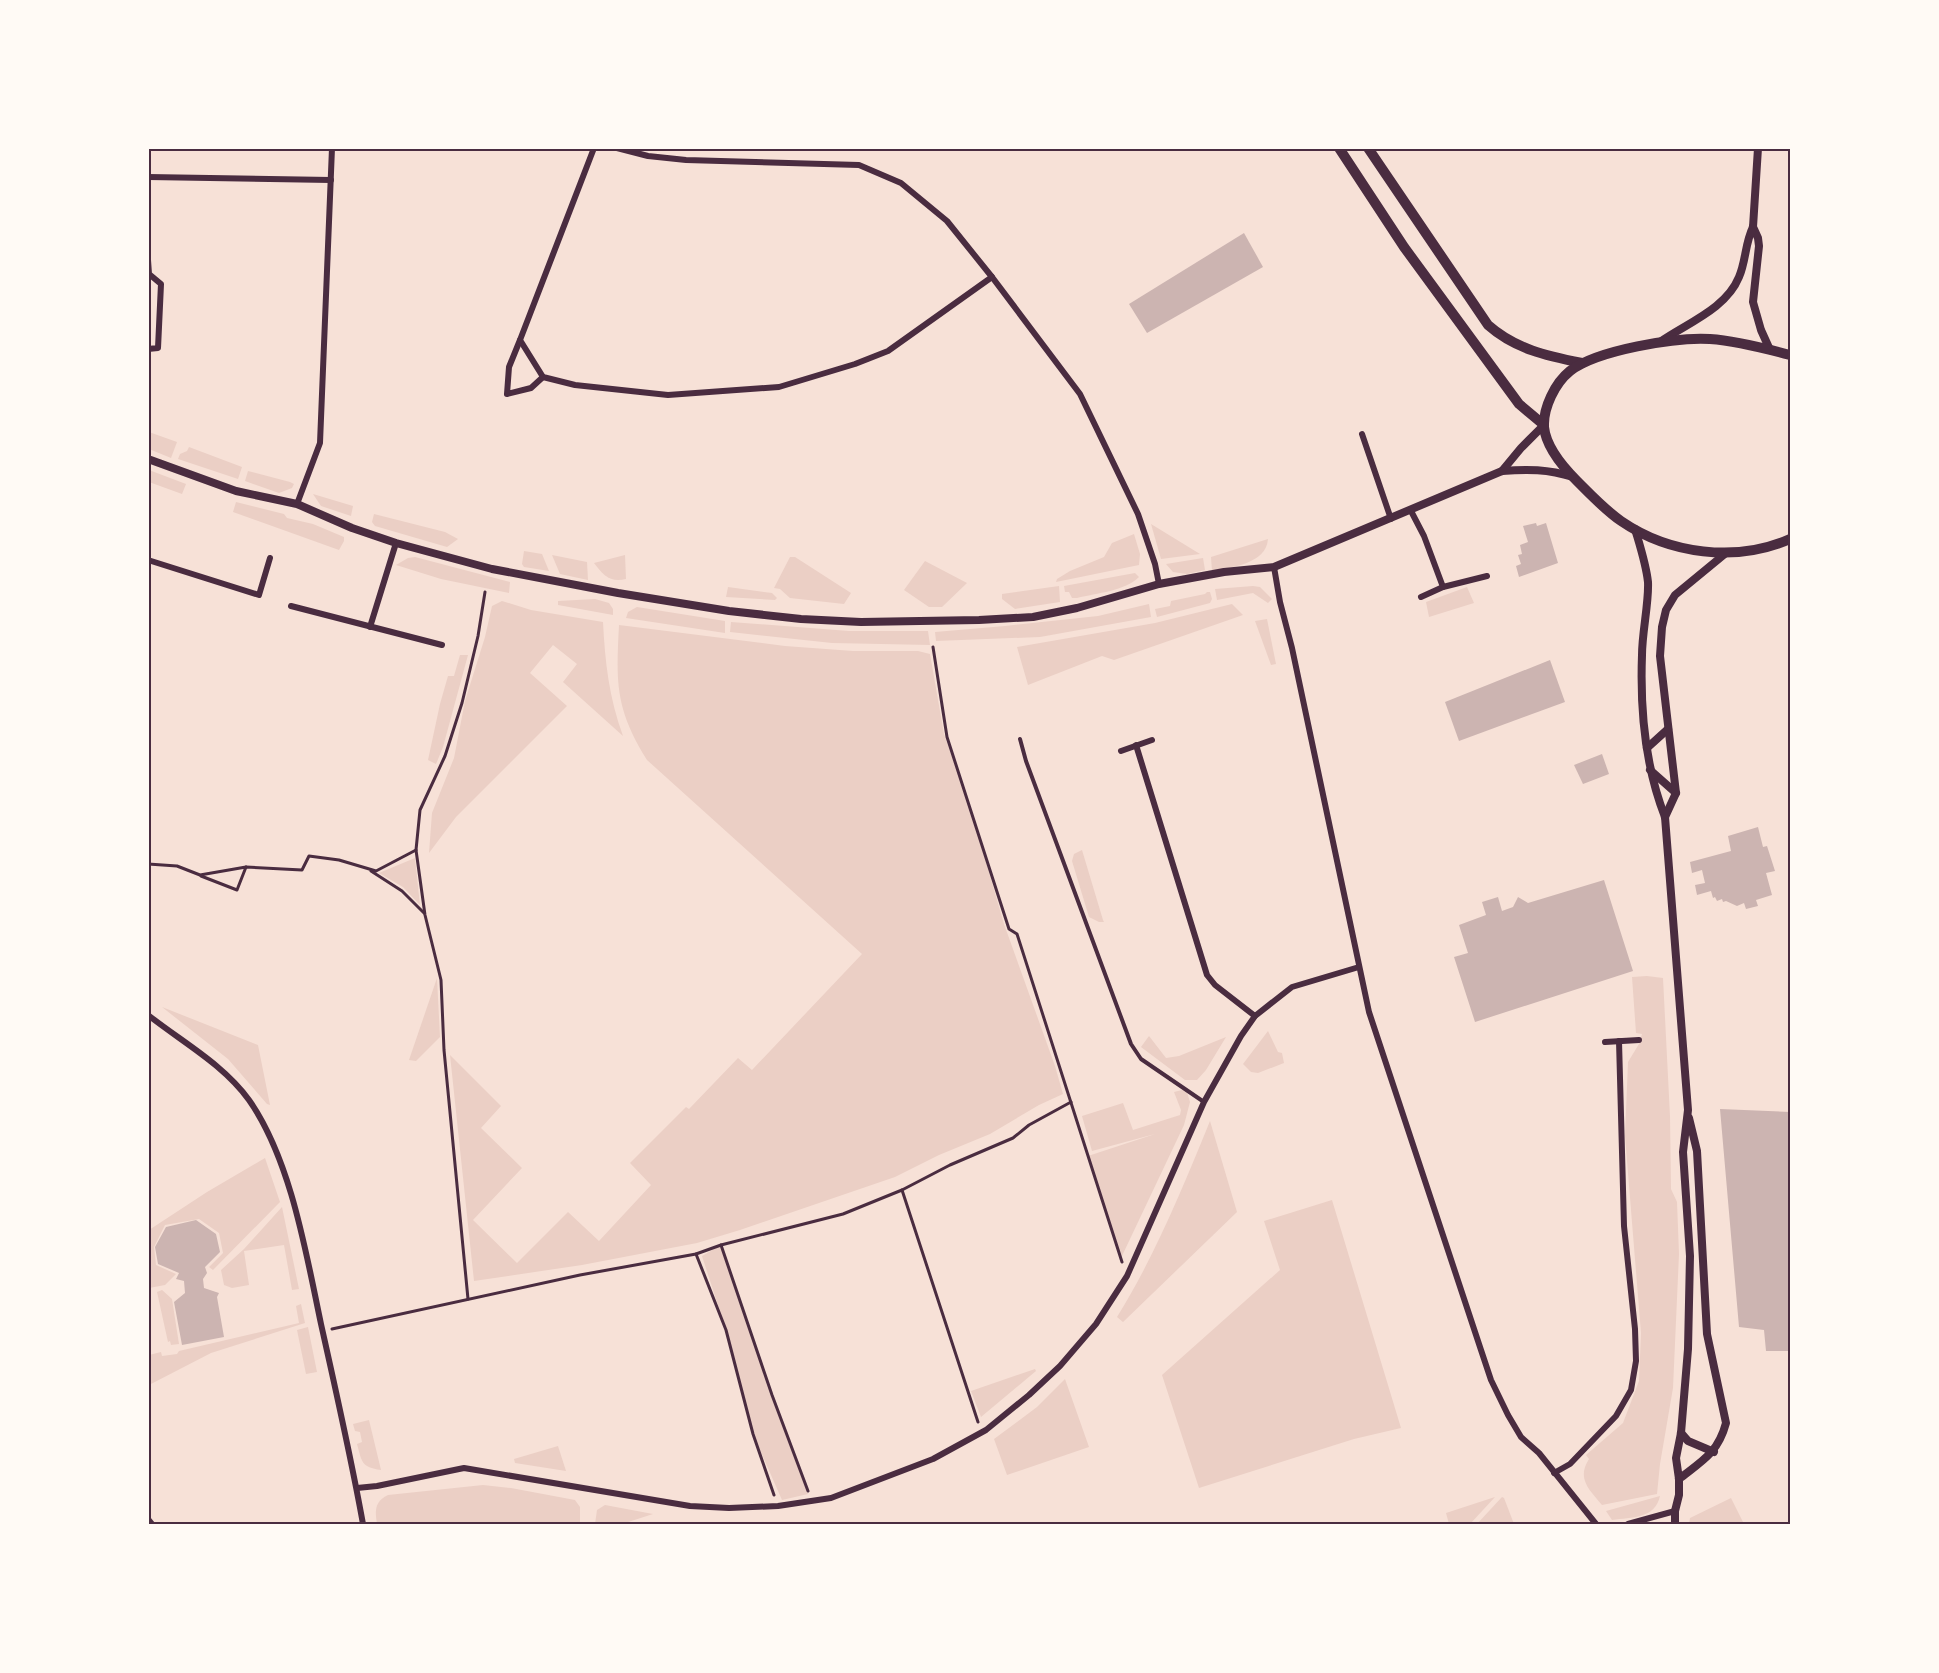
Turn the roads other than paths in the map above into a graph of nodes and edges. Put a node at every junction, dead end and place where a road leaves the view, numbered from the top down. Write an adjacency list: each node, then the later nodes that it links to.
1 (332, 148): 8 (street)
2 (594, 148): 13 (street)
3 (617, 148): 12 (street)
4 (1339, 148): 20 (main road)
5 (1368, 148): 18 (main road)
6 (1758, 148): 9 (street)
7 (148, 177): 8 (street)
8 (331, 180): 25 (street)
9 (1753, 227): 14 (street); 16 (street)
10 (148, 260): 11 (street)
11 (149, 275): 15 (street)
12 (992, 277): 19 (street); 38 (street)
13 (520, 340): 19 (street); 19 (street)
14 (1659, 342): 16 (main road); 18 (main road)
15 (148, 349)
16 (1770, 350): 17 (main road)
17 (1791, 355)
18 (1582, 363): 20 (main road)
19 (543, 377)
20 (1544, 425): 23 (street); 24 (main road)
21 (1362, 434): 27 (street)
22 (148, 459): 25 (street)
23 (1502, 471): 24 (street); 26 (street)
24 (1574, 477): 28 (main road)
25 (297, 504): 30 (street)
26 (1411, 511): 27 (street); 39 (street)
27 (1391, 519): 36 (street)
28 (1635, 529): 33 (main road); 48 (street)
29 (1791, 539): 31 (main road)
30 (396, 543): 38 (street); 42 (street)
31 (1779, 544): 32 (main road); 33 (main road)
32 (1791, 551)
33 (1726, 553): 44 (street)
34 (270, 558): 35 (street)
35 (148, 560)
36 (1274, 567): 38 (street); 53 (street)
37 (1487, 576): 39 (street)
38 (1159, 584)
39 (1443, 587): 40 (street)
40 (1421, 597)
41 (291, 606): 42 (street)
42 (370, 627): 43 (street)
43 (442, 645)
44 (1668, 729): 48 (street); 51 (street)
45 (1020, 739): 59 (lane)
46 (1152, 740): 47 (street)
47 (1136, 745): 49 (street); 55 (street)
48 (1647, 748): 50 (street)
49 (1121, 751)
50 (1650, 770): 51 (street); 52 (street)
51 (1676, 793): 52 (street)
52 (1665, 817): 60 (street)
53 (1359, 967): 55 (street); 63 (street)
54 (148, 1015): 65 (street)
55 (1255, 1016): 59 (street)
56 (1639, 1040): 57 (street)
57 (1619, 1041): 58 (street); 63 (street)
58 (1605, 1042)
59 (1204, 1102): 65 (street)
60 (1688, 1110): 61 (street); 62 (street)
61 (1681, 1433): 62 (street); 64 (street)
62 (1714, 1452): 64 (street)
63 (1554, 1473): 70 (street)
64 (1679, 1479): 66 (street)
65 (357, 1488): 69 (street)
66 (1675, 1511): 71 (street); 72 (street)
67 (148, 1519): 68 (street)
68 (152, 1524)
69 (363, 1524)
70 (1596, 1524)
71 (1628, 1524)
72 (1675, 1524)

